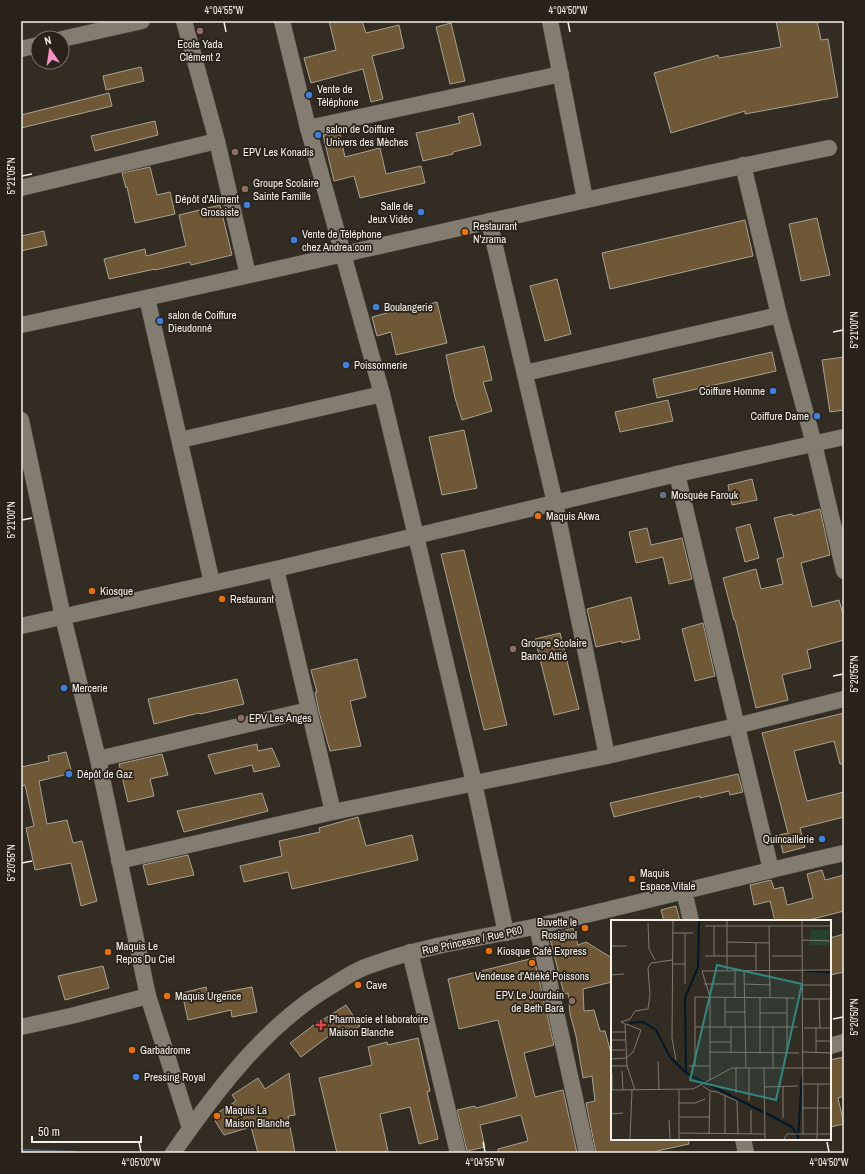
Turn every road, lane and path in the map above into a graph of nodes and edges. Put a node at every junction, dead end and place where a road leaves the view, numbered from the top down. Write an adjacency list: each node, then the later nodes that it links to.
1 (142, 21): 5 (street)
2 (184, 21): 9 (street)
3 (282, 21): 8 (street)
4 (550, 21): 7 (street)
5 (109, 25): 6 (street)
6 (70, 37)
7 (561, 74): 8 (street); 13 (street)
8 (308, 128): 15 (street)
9 (217, 141): 12 (street); 16 (street)
10 (829, 148): 11 (street)
11 (743, 165): 13 (street); 18 (street)
12 (21, 188)
13 (585, 199): 14 (street)
14 (489, 221): 15 (street); 20 (street)
15 (344, 254): 16 (street); 21 (street)
16 (248, 275): 17 (street)
17 (147, 298): 19 (street); 24 (street)
18 (779, 315): 20 (street); 25 (street)
19 (21, 325)
20 (525, 373): 27 (street)
21 (382, 394): 24 (street); 28 (street)
22 (21, 420): 32 (street)
23 (844, 437): 25 (street)
24 (180, 440): 31 (street)
25 (814, 444): 26 (street); 30 (street)
26 (677, 474): 27 (street); 36 (street)
27 (555, 503): 28 (street); 37 (street)
28 (416, 536): 29 (street); 39 (street)
29 (276, 569): 31 (street); 35 (street)
30 (844, 571)
31 (212, 583): 32 (street)
32 (63, 617): 33 (street); 38 (street)
33 (21, 626)
34 (844, 699): 36 (street)
35 (309, 710): 38 (street); 40 (street)
36 (736, 726): 37 (street); 43 (street)
37 (607, 756): 39 (street)
38 (98, 759): 42 (street)
39 (474, 783): 40 (street); 47 (street)
40 (333, 812): 42 (street)
41 (844, 853): 43 (street, Rue Princesse / Rue P60)
42 (119, 861): 49 (street)
43 (770, 870): 44 (street, Rue Princesse / Rue P60)
44 (684, 891): 45 (street); 46 (street, Rue Princesse / Rue P60)
45 (691, 920)
46 (537, 926): 47 (street, Rue Princesse / Rue P60); 57 (street)
47 (506, 933): 48 (street, Rue Princesse / Rue P60)
48 (410, 952): 53 (street, Rue Princesse / Rue P60); 56 (street)
49 (148, 996): 50 (street); 53 (street)
50 (21, 1027)
51 (844, 1042): 52 (street)
52 (831, 1046)
53 (190, 1128): 55 (street, Rue Princesse / Rue P60)
54 (743, 1140): 58 (street)
55 (173, 1153)
56 (458, 1153)
57 (587, 1153)
58 (746, 1153)

